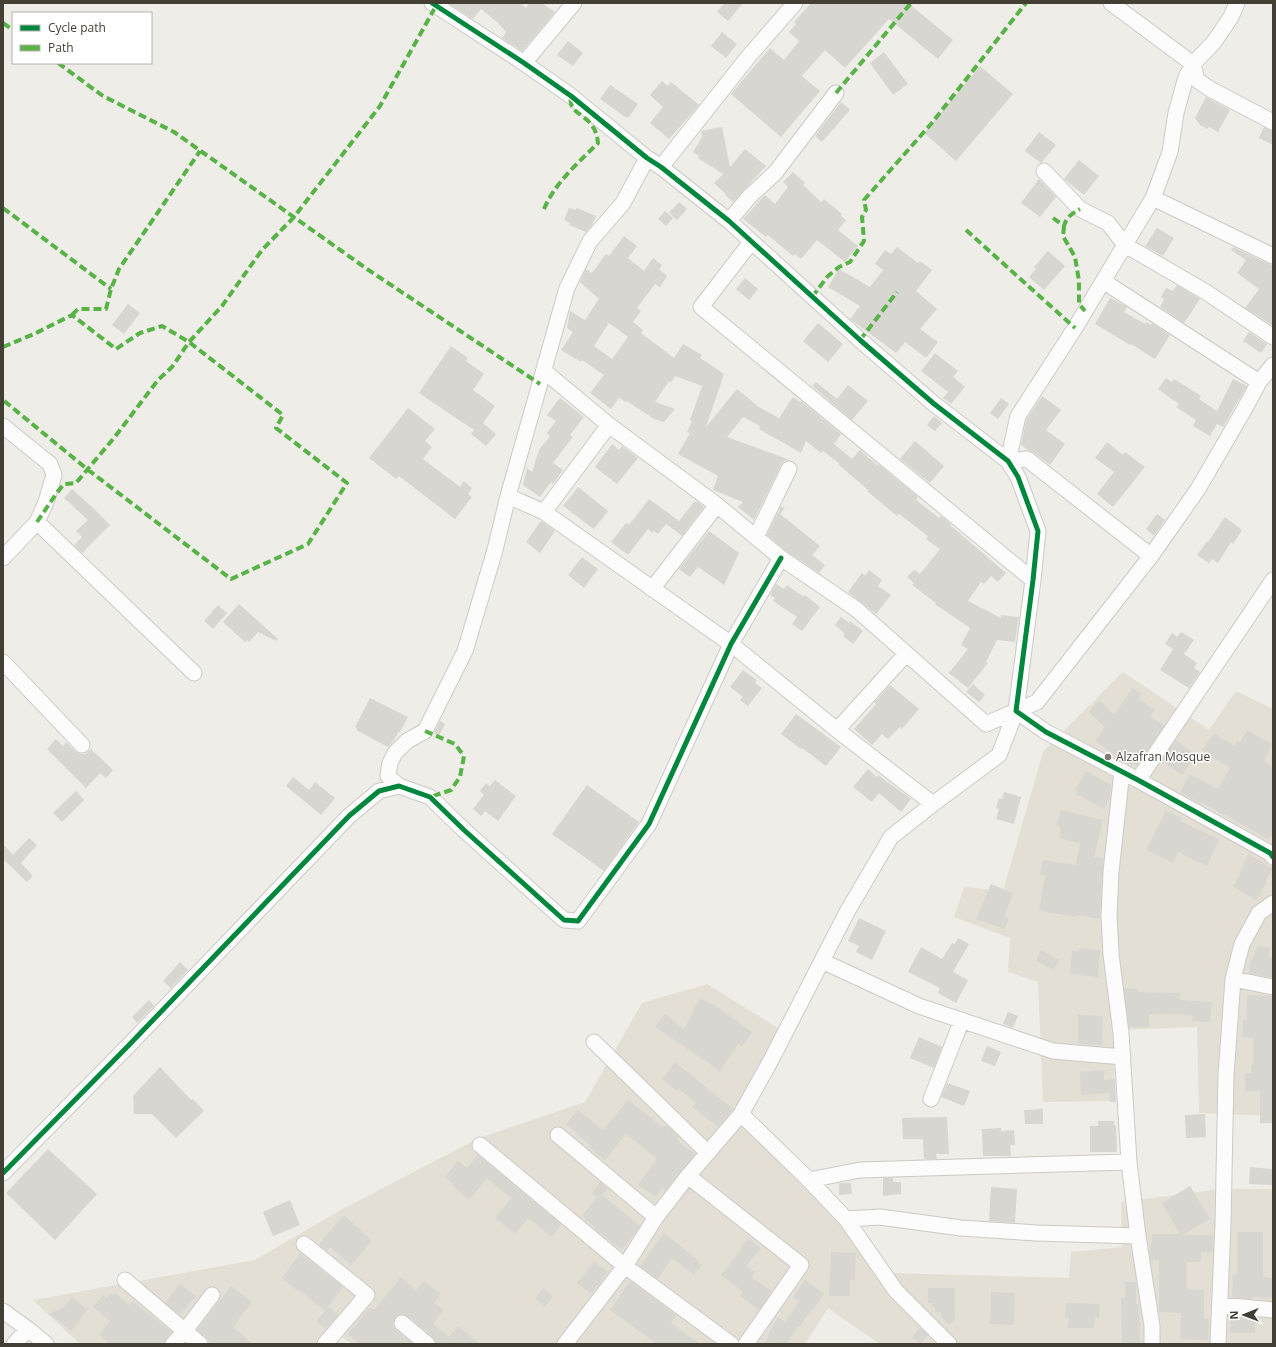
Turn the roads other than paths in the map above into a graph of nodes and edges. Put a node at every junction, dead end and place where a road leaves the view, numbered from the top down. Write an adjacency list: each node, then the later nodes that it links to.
1 (432, 3): 6 (street)
2 (574, 3): 6 (street)
3 (795, 3): 11 (street)
4 (1111, 3): 7 (street)
5 (1237, 3): 7 (street)
6 (524, 63): 10 (street)
7 (1193, 64): 9 (street); 13 (street)
8 (836, 93): 14 (street)
9 (1273, 122)
10 (647, 158): 11 (street); 21 (street)
11 (661, 167): 14 (street)
12 (1044, 171): 16 (street)
13 (1153, 198): 16 (street); 17 (street)
14 (730, 221): 15 (street)
15 (751, 242): 25 (street); 35 (street)
16 (1125, 245): 18 (street); 19 (street)
17 (1273, 256)
18 (1103, 281): 22 (street); 25 (street)
19 (1273, 337)
20 (1273, 365): 22 (street)
21 (544, 371): 23 (street); 27 (street)
22 (1259, 382): 32 (street)
23 (609, 425): 28 (street); 29 (street)
24 (3, 426): 30 (street)
25 (1008, 461): 32 (street); 35 (street)
26 (788, 469): 31 (street)
27 (508, 496): 29 (street); 47 (street)
28 (717, 505): 31 (street); 37 (street)
29 (544, 512): 37 (street)
30 (37, 522): 33 (street); 41 (street)
31 (756, 537): 34 (street)
32 (1151, 556): 42 (street)
33 (3, 558)
34 (781, 558): 38 (street); 39 (street)
35 (1033, 580): 42 (street)
36 (1273, 580): 46 (street)
37 (652, 589): 38 (street)
38 (731, 644): 43 (street); 47 (street)
39 (906, 654): 42 (street); 43 (street)
40 (3, 662): 44 (street)
41 (194, 673)
42 (1016, 711): 45 (street); 48 (street)
43 (837, 730): 48 (street)
44 (82, 745)
45 (1122, 771): 46 (street); 56 (street)
46 (1138, 780): 49 (street)
47 (399, 786): 63 (street)
48 (933, 804): 51 (street)
49 (1272, 852)
50 (1273, 903): 52 (street)
51 (822, 961): 54 (street); 58 (street)
52 (1233, 979): 53 (street); 73 (street)
53 (1273, 987)
54 (962, 1020): 56 (street); 57 (street)
55 (594, 1042): 61 (street)
56 (1123, 1057): 62 (street)
57 (931, 1099)
58 (741, 1114): 61 (street); 65 (street)
59 (558, 1135): 66 (street)
60 (480, 1145): 70 (street)
61 (708, 1153): 64 (street)
62 (1130, 1162): 65 (street); 68 (street)
63 (3, 1173)
64 (688, 1176): 66 (street); 87 (street)
65 (809, 1180): 67 (street)
66 (656, 1217): 70 (street)
67 (846, 1219): 68 (street); 88 (street)
68 (1138, 1236): 89 (street)
69 (304, 1244): 84 (street)
70 (625, 1266): 79 (street); 86 (street)
71 (125, 1280): 78 (street)
72 (212, 1295): 78 (street)
73 (1220, 1305): 74 (street); 90 (street)
74 (1273, 1310)
75 (3, 1311): 77 (street)
76 (402, 1323): 85 (street)
77 (28, 1329): 80 (street); 81 (street)
78 (184, 1332): 82 (street); 83 (street)
79 (568, 1343)
80 (14, 1344)
81 (46, 1344)
82 (173, 1344)
83 (200, 1344)
84 (325, 1344)
85 (427, 1344)
86 (731, 1344)
87 (746, 1344)
88 (949, 1344)
89 (1152, 1344)
90 (1218, 1344)

